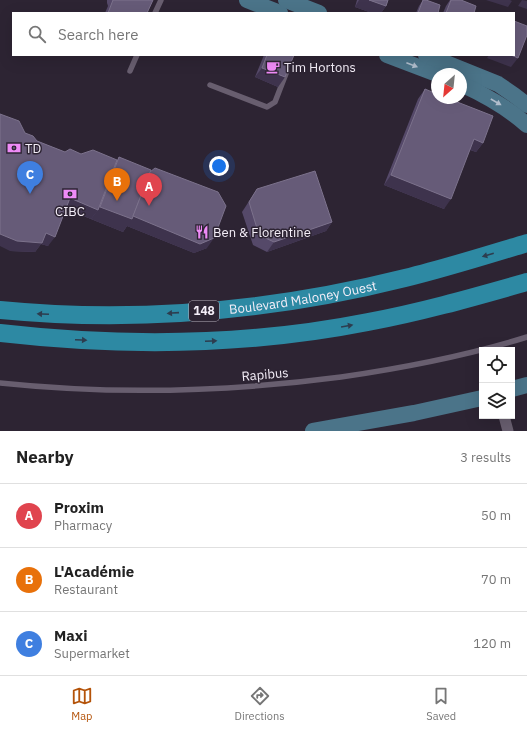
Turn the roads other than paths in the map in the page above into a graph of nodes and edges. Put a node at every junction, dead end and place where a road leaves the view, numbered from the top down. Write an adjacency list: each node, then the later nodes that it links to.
1 (161, 0): 4 (lane)
2 (247, 0): 5 (street)
3 (286, 0): 6 (street)
4 (155, 12)
5 (277, 12)
6 (316, 12)
7 (137, 56): 11 (lane)
8 (390, 56): 12 (street, one-way to 12)
9 (428, 56): 13 (street)
10 (288, 69): 14 (lane)
11 (130, 71)
12 (431, 72)
13 (498, 84): 16 (street); 17 (street)
14 (210, 86)
15 (467, 87): 18 (street, one-way to 18)
16 (527, 96)
17 (527, 105)
18 (527, 125)
19 (526, 243): 21 (main road, Boulevard Maloney Ouest / 148, one-way to 21)
20 (527, 282): 22 (main road, one-way to 20)
21 (0, 310)
22 (0, 333)
23 (527, 338): 24 (lane, Rapibus)
24 (0, 383)
25 (527, 385): 26 (street)
26 (515, 389)
27 (479, 399): 29 (street)
28 (505, 419): 30 (street)
29 (313, 431)
30 (508, 431)

